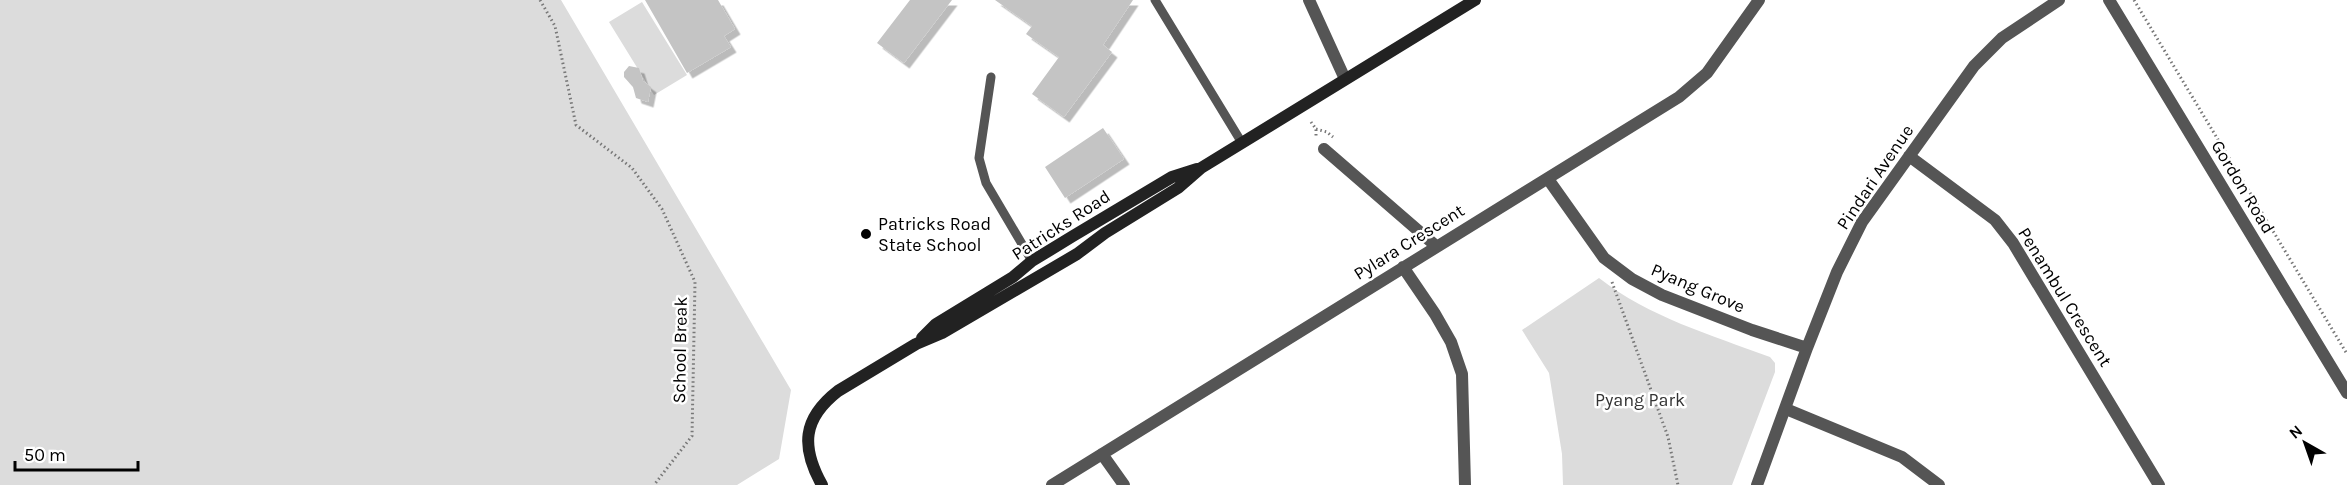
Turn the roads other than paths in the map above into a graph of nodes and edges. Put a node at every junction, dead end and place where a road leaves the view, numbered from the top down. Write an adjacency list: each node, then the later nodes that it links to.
1 (1155, 0): 9 (lane)
2 (1309, 0): 8 (street)
3 (1475, 0): 8 (main road, Patricks Road)
4 (1759, 0): 13 (street, Pylara Crescent)
5 (2058, 0): 11 (street, Pindari Avenue)
6 (2109, 0): 19 (street, Gordon Road)
7 (991, 77): 15 (lane)
8 (1345, 79): 9 (main road, Patricks Road)
9 (1242, 144): 12 (main road, Patricks Road)
10 (1324, 149): 14 (street)
11 (1909, 156): 18 (street, Pindari Avenue); 28 (street, Penambul Crescent)
12 (1201, 168): 15 (main road, Patricks Road); 17 (main road, Patricks Road)
13 (1548, 179): 14 (street, Pylara Crescent); 18 (street, Pyang Grove)
14 (1436, 246): 16 (street, Pylara Crescent)
15 (1032, 261): 17 (main road, Patricks Road)
16 (1403, 267): 21 (street, Pylara Crescent); 25 (street)
17 (916, 344): 22 (main road, Patricks Road)
18 (1807, 348): 20 (street, Pindari Avenue)
19 (2347, 393)
20 (1786, 409): 26 (street, Pindari Avenue); 27 (street)
21 (1102, 454): 23 (street, Pylara Crescent); 24 (street)
22 (822, 485)
23 (1052, 485)
24 (1124, 485)
25 (1465, 485)
26 (1757, 485)
27 (1939, 485)
28 (2159, 485)

